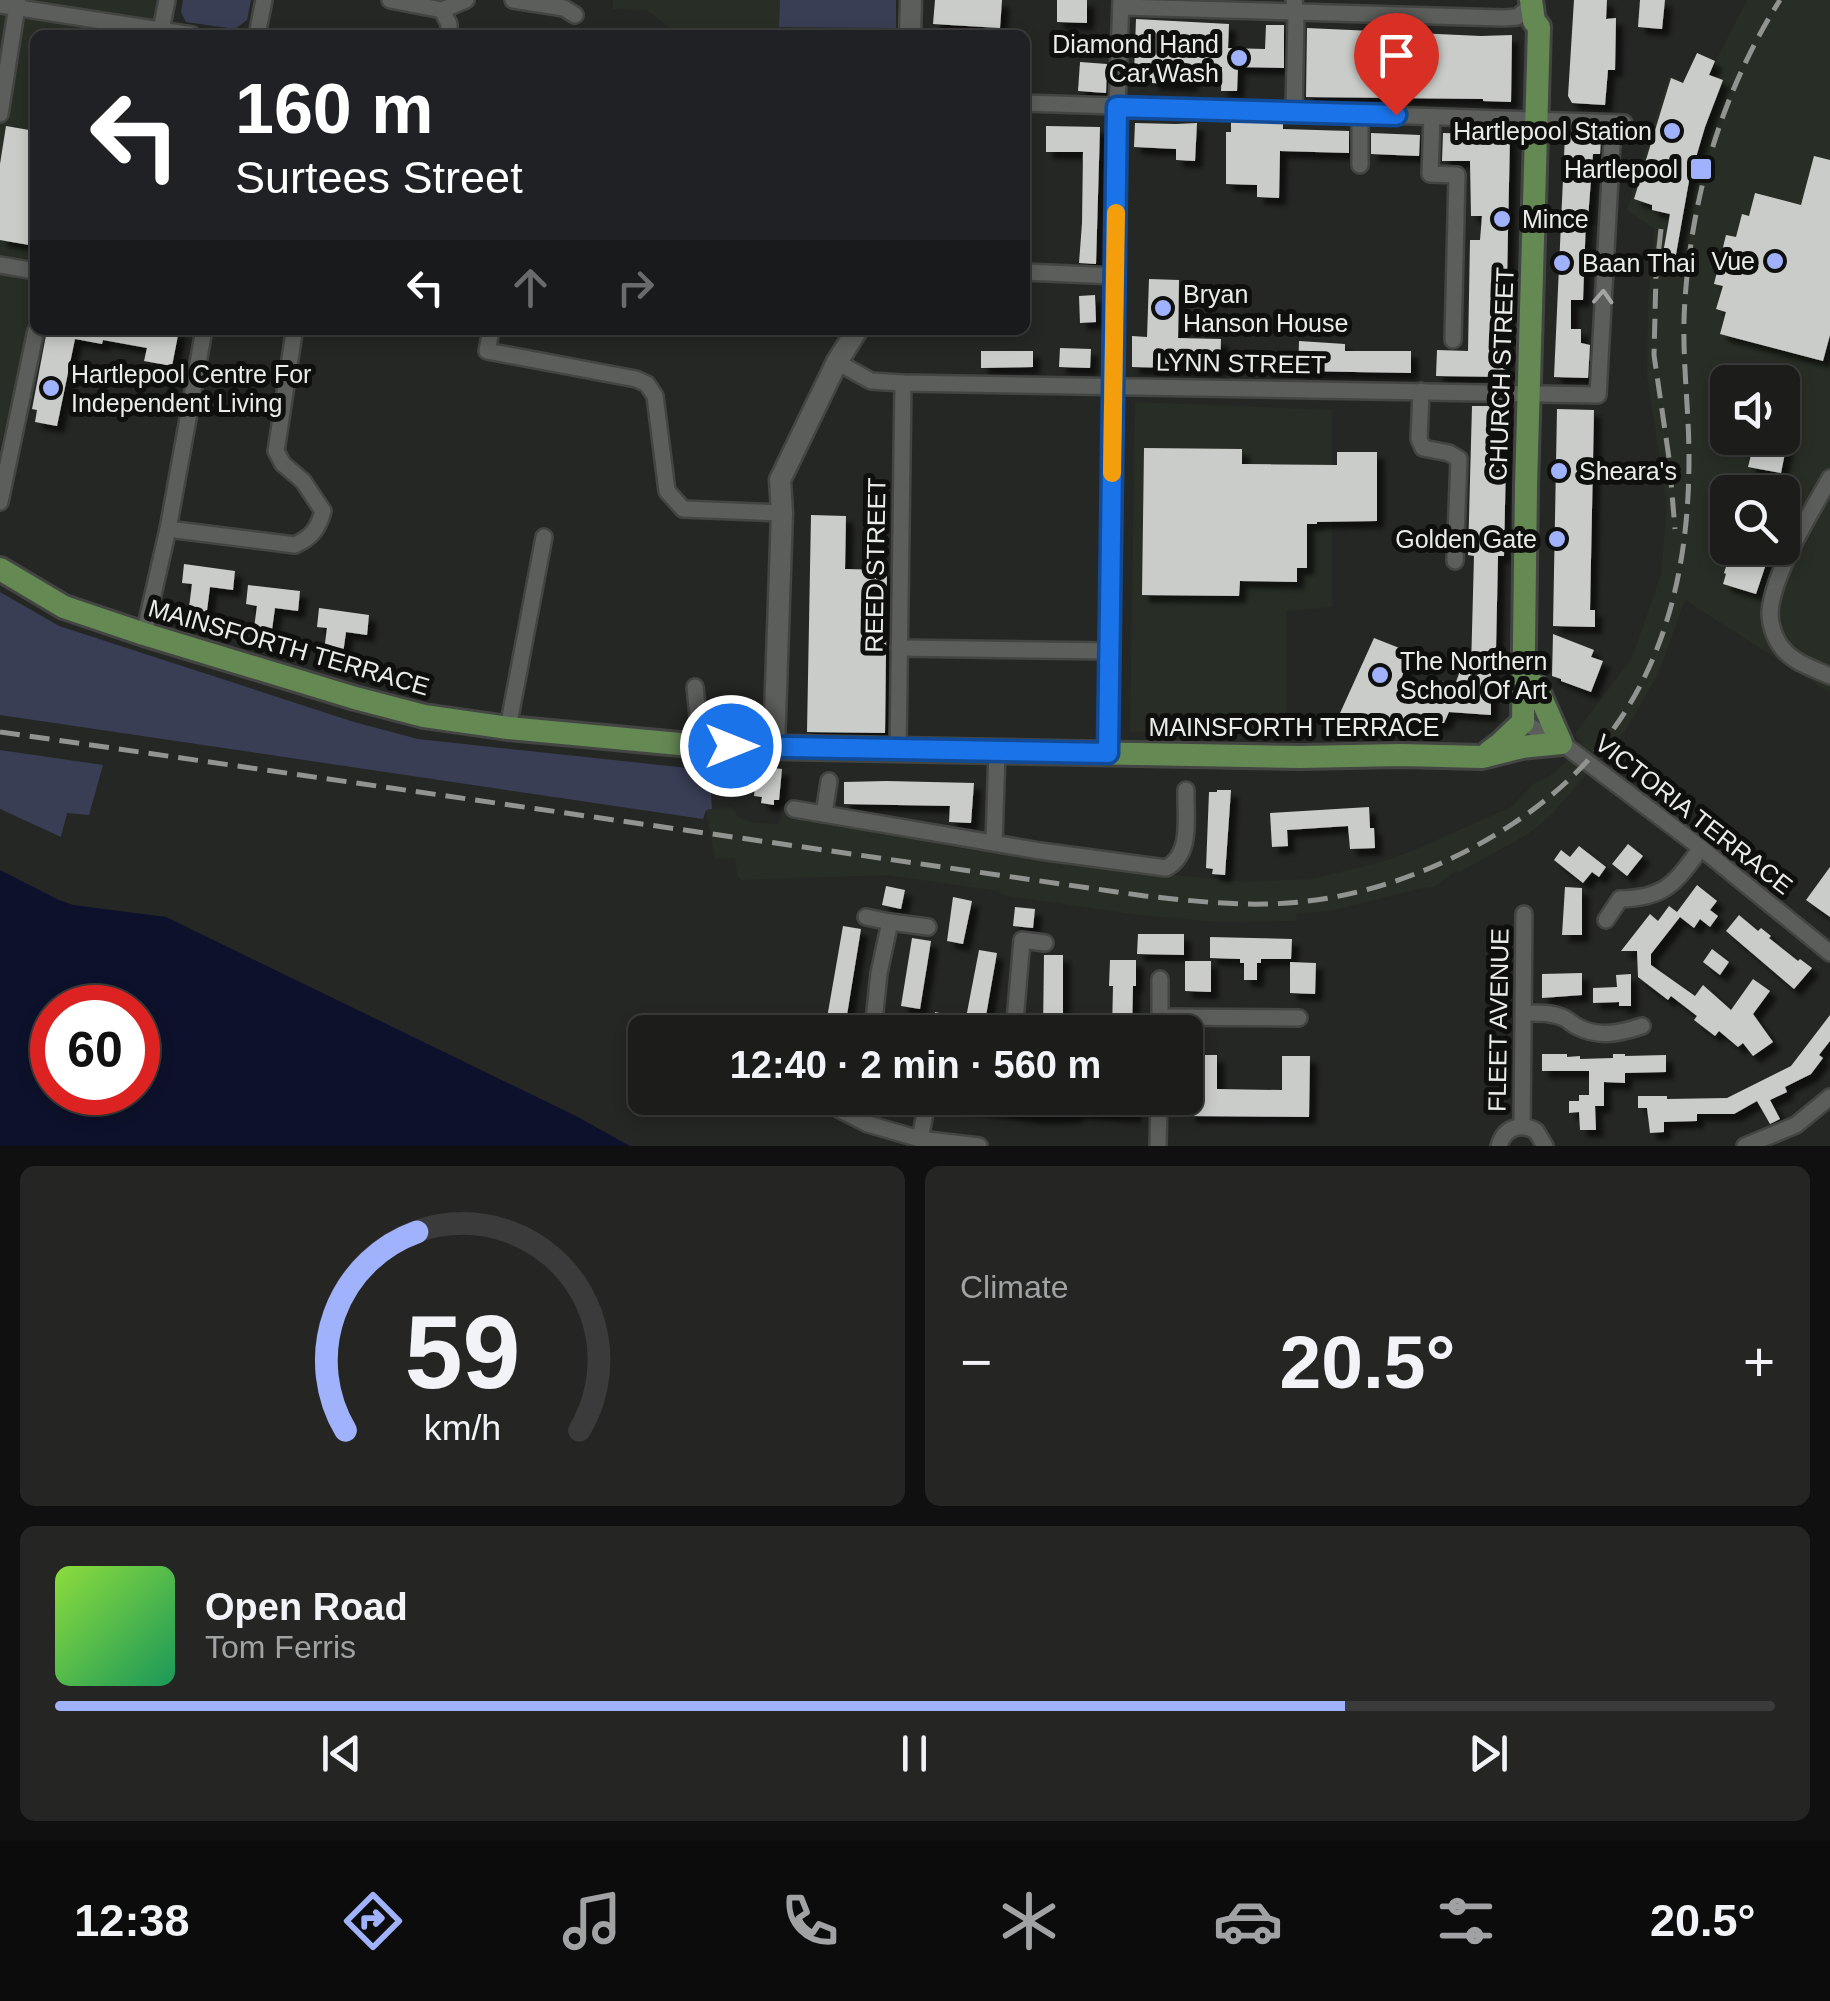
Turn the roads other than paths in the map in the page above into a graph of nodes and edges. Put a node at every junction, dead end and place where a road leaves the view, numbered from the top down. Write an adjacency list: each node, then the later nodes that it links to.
1 (167, 0): 14 (street)
2 (264, 0): 15 (street)
3 (390, 0): 11 (street)
4 (466, 0): 11 (street)
5 (513, 0): 12 (street)
6 (911, 0): 17 (street)
7 (12, 4): 13 (street); 21 (street)
8 (1121, 4): 9 (street); 19 (street)
9 (1295, 7): 10 (street); 20 (street)
10 (1538, 8): 24 (main road, CHURCH STREET)
11 (442, 10): 16 (street)
12 (575, 15)
13 (149, 30)
14 (160, 30)
15 (259, 30)
16 (449, 30)
17 (910, 30)
18 (1030, 104): 19 (street)
19 (1117, 107): 20 (street); 29 (street)
20 (1294, 112): 22 (street)
21 (0, 114)
22 (1360, 114): 23 (street); 25 (street)
23 (1432, 117): 24 (street); 35 (street)
24 (1535, 119): 40 (main road, CHURCH STREET); 40 (street, LYNN STREET, one-way to 24)
25 (1360, 165)
26 (0, 266): 27 (street)
27 (30, 270)
28 (1030, 272): 29 (street)
29 (1115, 276): 38 (street)
30 (35, 335): 42 (street)
31 (203, 335): 44 (street)
32 (294, 335): 44 (street)
33 (490, 335): 43 (street)
34 (854, 335): 36 (street)
35 (1454, 340)
36 (837, 362): 37 (street, LYNN STREET); 43 (street)
37 (903, 383): 38 (street, LYNN STREET); 49 (street, REED STREET)
38 (1114, 385): 39 (street, LYNN STREET); 50 (street)
39 (1421, 391): 40 (street, LYNN STREET); 46 (street)
40 (1528, 394): 52 (main road, CHURCH STREET)
41 (1830, 478): 51 (street)
42 (0, 502)
43 (782, 513): 58 (street)
44 (168, 529): 48 (street)
45 (544, 537): 55 (street)
46 (1455, 562)
47 (0, 569): 48 (main road, MAINSFORTH TERRACE)
48 (144, 634): 55 (main road, MAINSFORTH TERRACE)
49 (899, 648): 50 (street); 59 (street, REED STREET)
50 (1110, 651): 61 (street)
51 (1830, 676)
52 (1524, 678): 54 (main road, CHURCH STREET); 56 (main road)
53 (695, 687): 57 (street)
54 (1522, 722): 56 (street, VICTORIA TERRACE); 62 (main road)
55 (508, 728): 57 (main road, MAINSFORTH TERRACE)
56 (1560, 743): 62 (main road, MAINSFORTH TERRACE); 68 (street, VICTORIA TERRACE)
57 (701, 746): 58 (main road, MAINSFORTH TERRACE)
58 (774, 746): 59 (main road, MAINSFORTH TERRACE)
59 (898, 749): 60 (main road, MAINSFORTH TERRACE)
60 (998, 751): 61 (main road, MAINSFORTH TERRACE); 67 (street)
61 (1108, 753): 62 (main road, MAINSFORTH TERRACE)
62 (1482, 756)
63 (829, 782): 66 (street)
64 (1186, 790): 67 (street)
65 (794, 809): 66 (street)
66 (824, 814): 67 (street)
67 (994, 843)
68 (1700, 848): 70 (street); 77 (street, VICTORIA TERRACE)
69 (1612, 882): 70 (street)
70 (1620, 899): 73 (street)
71 (1524, 914): 79 (street, FLEET AVENUE)
72 (866, 917): 74 (street)
73 (1606, 920)
74 (890, 922): 75 (street); 80 (street)
75 (928, 926)
76 (1045, 943): 81 (street)
77 (1830, 953)
78 (1160, 979): 82 (street)
79 (1523, 1013): 85 (street); 90 (street, FLEET AVENUE)
80 (875, 1015)
81 (1015, 1015)
82 (1160, 1015)
83 (1298, 1018): 84 (street)
84 (1203, 1023)
85 (1642, 1026)
86 (1830, 1097): 96 (street)
87 (850, 1115): 91 (street)
88 (925, 1115): 91 (street)
89 (1159, 1115): 93 (street)
90 (1522, 1126): 94 (street); 95 (street)
91 (920, 1140): 92 (street)
92 (980, 1146)
93 (1158, 1146)
94 (1498, 1146)
95 (1545, 1146)
96 (1745, 1146)

